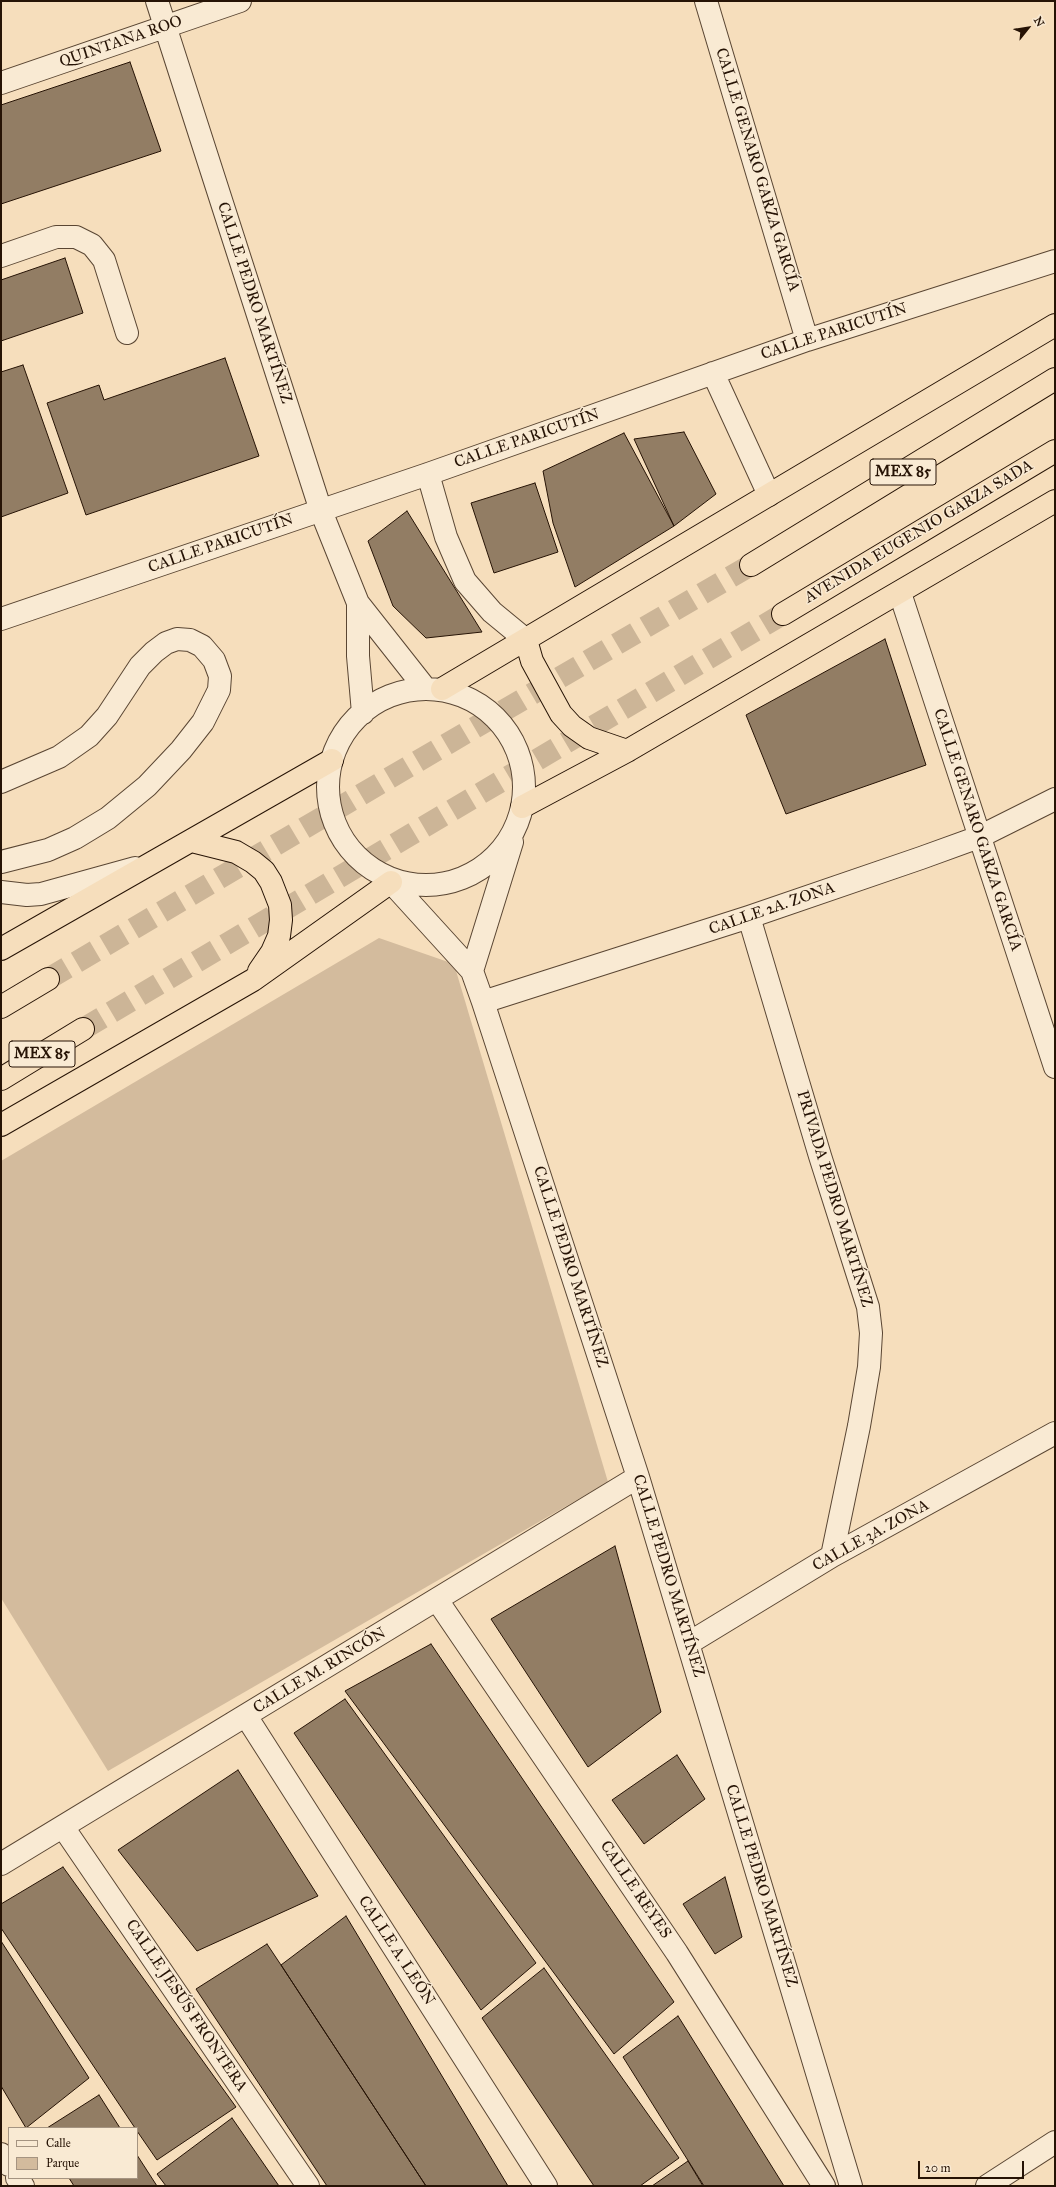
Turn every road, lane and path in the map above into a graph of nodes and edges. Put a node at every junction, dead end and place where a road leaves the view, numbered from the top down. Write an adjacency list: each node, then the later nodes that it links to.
1 (157, 1): 4 (street, CALLE PEDRO MARTÍNEZ)
2 (240, 1): 4 (street, QUINTANA ROO)
3 (706, 1): 10 (street, CALLE GENARO GARZA GARCÍA)
4 (165, 26): 5 (street, QUINTANA ROO); 17 (street, CALLE PEDRO MARTÍNEZ)
5 (1, 83)
6 (1, 256): 9 (street)
7 (1055, 261): 10 (street, CALLE PARICUTÍN)
8 (1055, 325): 15 (highway)
9 (127, 333)
10 (807, 340): 11 (street, CALLE PARICUTÍN)
11 (713, 373): 14 (street, CALLE PARICUTÍN); 15 (street)
12 (1055, 379): 18 (highway, MEX 85)
13 (1055, 451): 21 (highway, AVENIDA EUGENIO GARZA SADA)
14 (428, 474): 17 (street, CALLE PARICUTÍN); 23 (street)
15 (769, 495): 23 (highway)
16 (1055, 501): 19 (highway)
17 (320, 511): 20 (street, CALLE PEDRO MARTÍNEZ); 22 (street, CALLE PARICUTÍN)
18 (751, 565)
19 (900, 592): 26 (highway); 32 (street, CALLE GENARO GARZA GARCÍA)
20 (358, 603): 24 (street, CALLE PEDRO MARTÍNEZ); 25 (street, CALLE PEDRO MARTÍNEZ)
21 (784, 614)
22 (1, 619)
23 (526, 640): 24 (highway); 26 (highway)
24 (434, 688): 25 (street, CALLE PEDRO MARTÍNEZ); 30 (street)
25 (363, 713): 27 (street, CALLE PEDRO MARTÍNEZ)
26 (627, 751): 30 (highway)
27 (332, 760): 33 (highway); 36 (street, CALLE PEDRO MARTÍNEZ)
28 (1, 782): 34 (street)
29 (1055, 799): 32 (street, CALLE 2A. ZONA)
30 (522, 807): 31 (street)
31 (516, 828): 36 (street); 40 (street)
32 (979, 837): 38 (street, CALLE 2A. ZONA); 46 (street, CALLE GENARO GARZA GARCÍA)
33 (192, 840): 35 (highway); 42 (highway)
34 (1, 862)
35 (149, 864): 37 (street); 39 (highway)
36 (391, 882): 40 (street, CALLE PEDRO MARTÍNEZ); 42 (highway)
37 (1, 892)
38 (749, 917): 43 (street, CALLE 2A. ZONA); 51 (street, PRIVADA PEDRO MARTÍNEZ)
39 (1, 949)
40 (472, 971): 43 (street, CALLE PEDRO MARTÍNEZ)
41 (48, 979): 44 (highway)
42 (253, 980): 48 (highway)
43 (483, 1002): 50 (street, CALLE PEDRO MARTÍNEZ)
44 (1, 1007)
45 (83, 1029): 47 (highway, MEX 85)
46 (1055, 1067)
47 (1, 1078)
48 (1, 1125)
49 (1055, 1433): 51 (street, CALLE 3A. ZONA)
50 (638, 1477): 52 (street, CALLE M. RINCÓN); 53 (street, CALLE PEDRO MARTÍNEZ)
51 (832, 1556): 53 (street, CALLE 3A. ZONA)
52 (437, 1600): 54 (street, CALLE M. RINCÓN); 62 (street, CALLE REYES)
53 (689, 1643): 63 (street, CALLE PEDRO MARTÍNEZ)
54 (246, 1716): 55 (street, CALLE M. RINCÓN); 61 (street, CALLE A. LEÓN)
55 (63, 1827): 56 (street, CALLE M. RINCÓN); 60 (street, CALLE JESÚS FRONTERA)
56 (1, 1864)
57 (1055, 2142): 64 (street)
58 (1, 2154): 59 (street)
59 (8, 2164)
60 (308, 2186)
61 (546, 2186)
62 (824, 2186)
63 (850, 2186)
64 (987, 2186)

